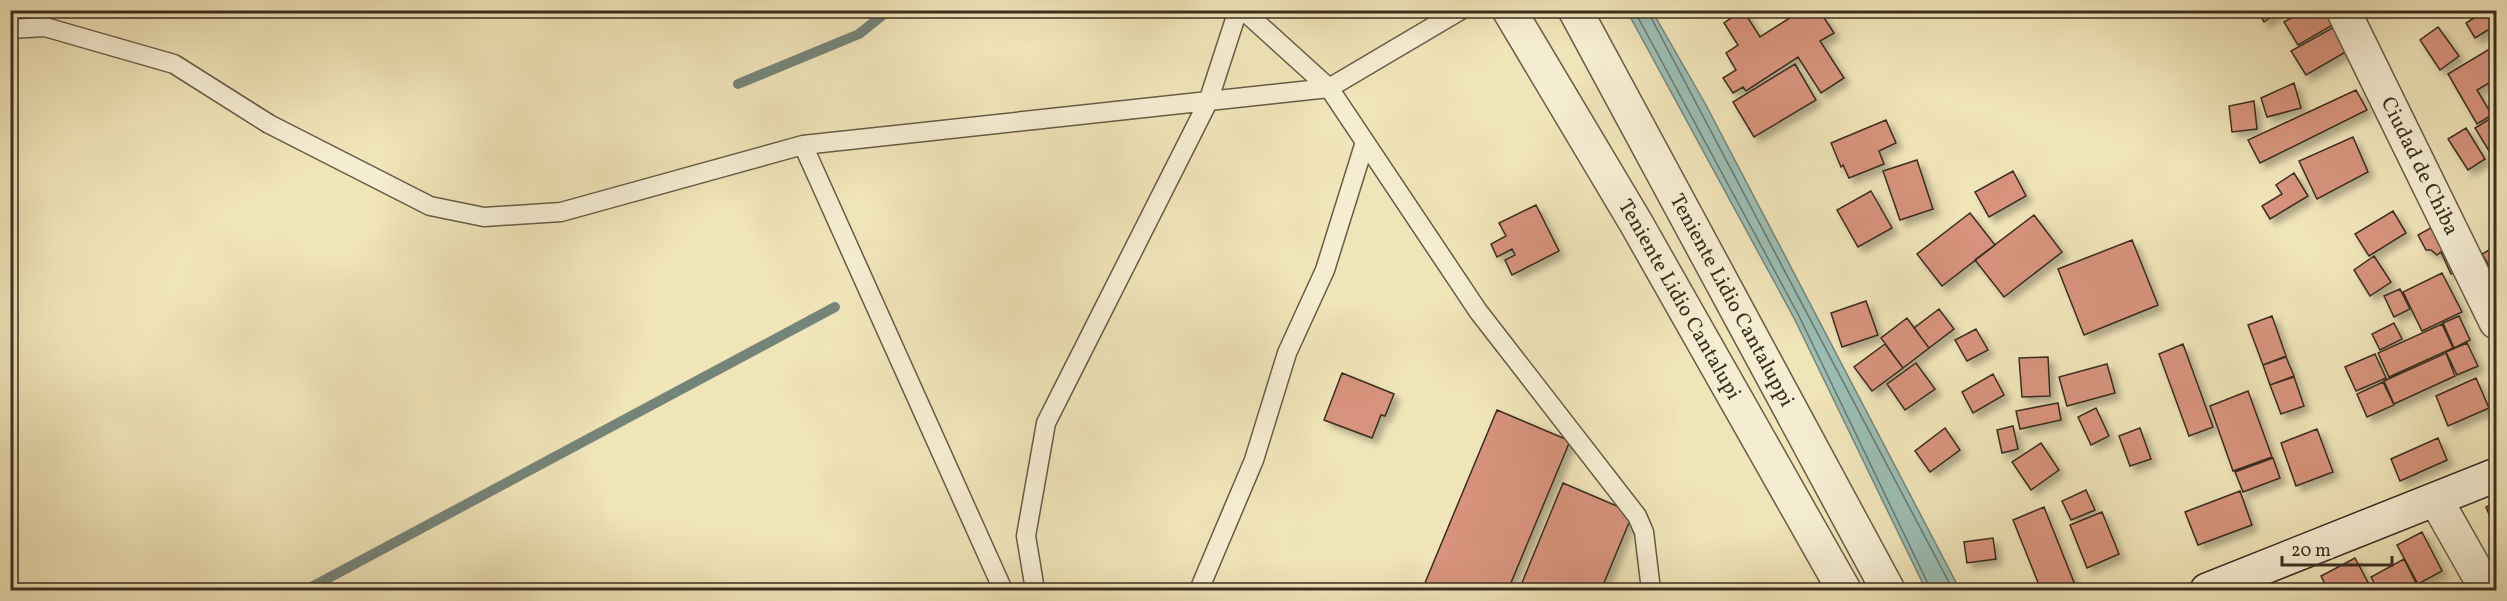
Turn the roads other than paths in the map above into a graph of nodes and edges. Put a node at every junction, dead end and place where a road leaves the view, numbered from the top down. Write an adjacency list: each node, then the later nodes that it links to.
1 (1238, 10): 9 (lane)
2 (1243, 10): 8 (lane)
3 (1461, 10): 8 (lane)
4 (1509, 10): 19 (street, Teniente Lidio Cantalupi)
5 (1575, 10): 20 (street, Teniente Lidio Cantaluppi)
6 (2343, 10): 12 (street, Ciudad de Chiba)
7 (10, 29): 11 (lane)
8 (1329, 88): 9 (lane); 10 (lane)
9 (1208, 102): 11 (lane); 16 (lane)
10 (1365, 142): 17 (lane); 18 (lane)
11 (802, 145): 15 (lane)
12 (2496, 322)
13 (2496, 475): 14 (street)
14 (2436, 500): 21 (street); 22 (street)
15 (1003, 591)
16 (1035, 591)
17 (1199, 591)
18 (1651, 591)
19 (1844, 591)
20 (1888, 591)
21 (2207, 591)
22 (2487, 591)

